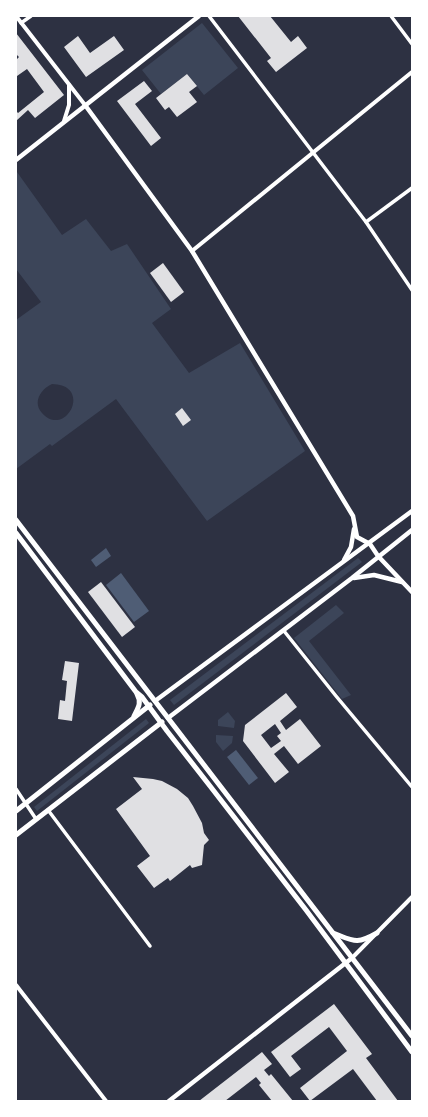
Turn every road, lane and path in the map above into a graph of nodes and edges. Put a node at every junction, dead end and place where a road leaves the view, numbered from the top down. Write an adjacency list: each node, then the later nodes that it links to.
1 (16, 16): 6 (street)
2 (31, 16): 6 (street)
3 (199, 16): 10 (main road)
4 (209, 16): 12 (street)
5 (391, 16): 7 (street)
6 (21, 24): 9 (street)
7 (412, 44)
8 (412, 72): 12 (street)
9 (69, 84): 10 (street); 11 (street)
10 (85, 105): 11 (main road); 16 (main road)
11 (64, 122): 13 (main road)
12 (313, 152): 15 (street); 16 (street)
13 (16, 160)
14 (412, 188): 15 (street)
15 (366, 222): 17 (street)
16 (192, 250): 19 (main road)
17 (412, 290)
18 (412, 511): 23 (main road)
19 (353, 516): 23 (main road); 25 (main road)
20 (16, 520): 31 (main road)
21 (412, 530): 24 (main road)
22 (16, 533): 30 (main road)
23 (370, 544): 24 (main road); 25 (main road)
24 (378, 556): 26 (main road); 27 (main road)
25 (342, 562): 31 (main road)
26 (352, 578): 27 (main road); 29 (main road)
27 (402, 582): 28 (main road)
28 (412, 592)
29 (284, 630): 34 (main road); 36 (street)
30 (136, 692): 32 (main road); 33 (main road)
31 (155, 702): 32 (main road); 34 (main road)
32 (149, 706): 33 (main road); 35 (main road)
33 (132, 718): 38 (main road)
34 (168, 718): 35 (main road); 44 (main road)
35 (161, 723): 39 (main road); 48 (main road)
36 (412, 787)
37 (16, 789): 38 (street)
38 (25, 804): 40 (main road); 41 (street)
39 (48, 810): 41 (main road); 46 (street)
40 (16, 811)
41 (36, 819): 42 (main road)
42 (16, 835)
43 (412, 897): 45 (street)
44 (332, 933): 45 (main road); 47 (main road)
45 (377, 933): 47 (street)
46 (150, 946)
47 (352, 958): 48 (main road); 50 (main road)
48 (345, 964): 51 (main road); 53 (main road)
49 (16, 985): 52 (street)
50 (412, 1036)
51 (412, 1052)
52 (106, 1101)
53 (169, 1101)

